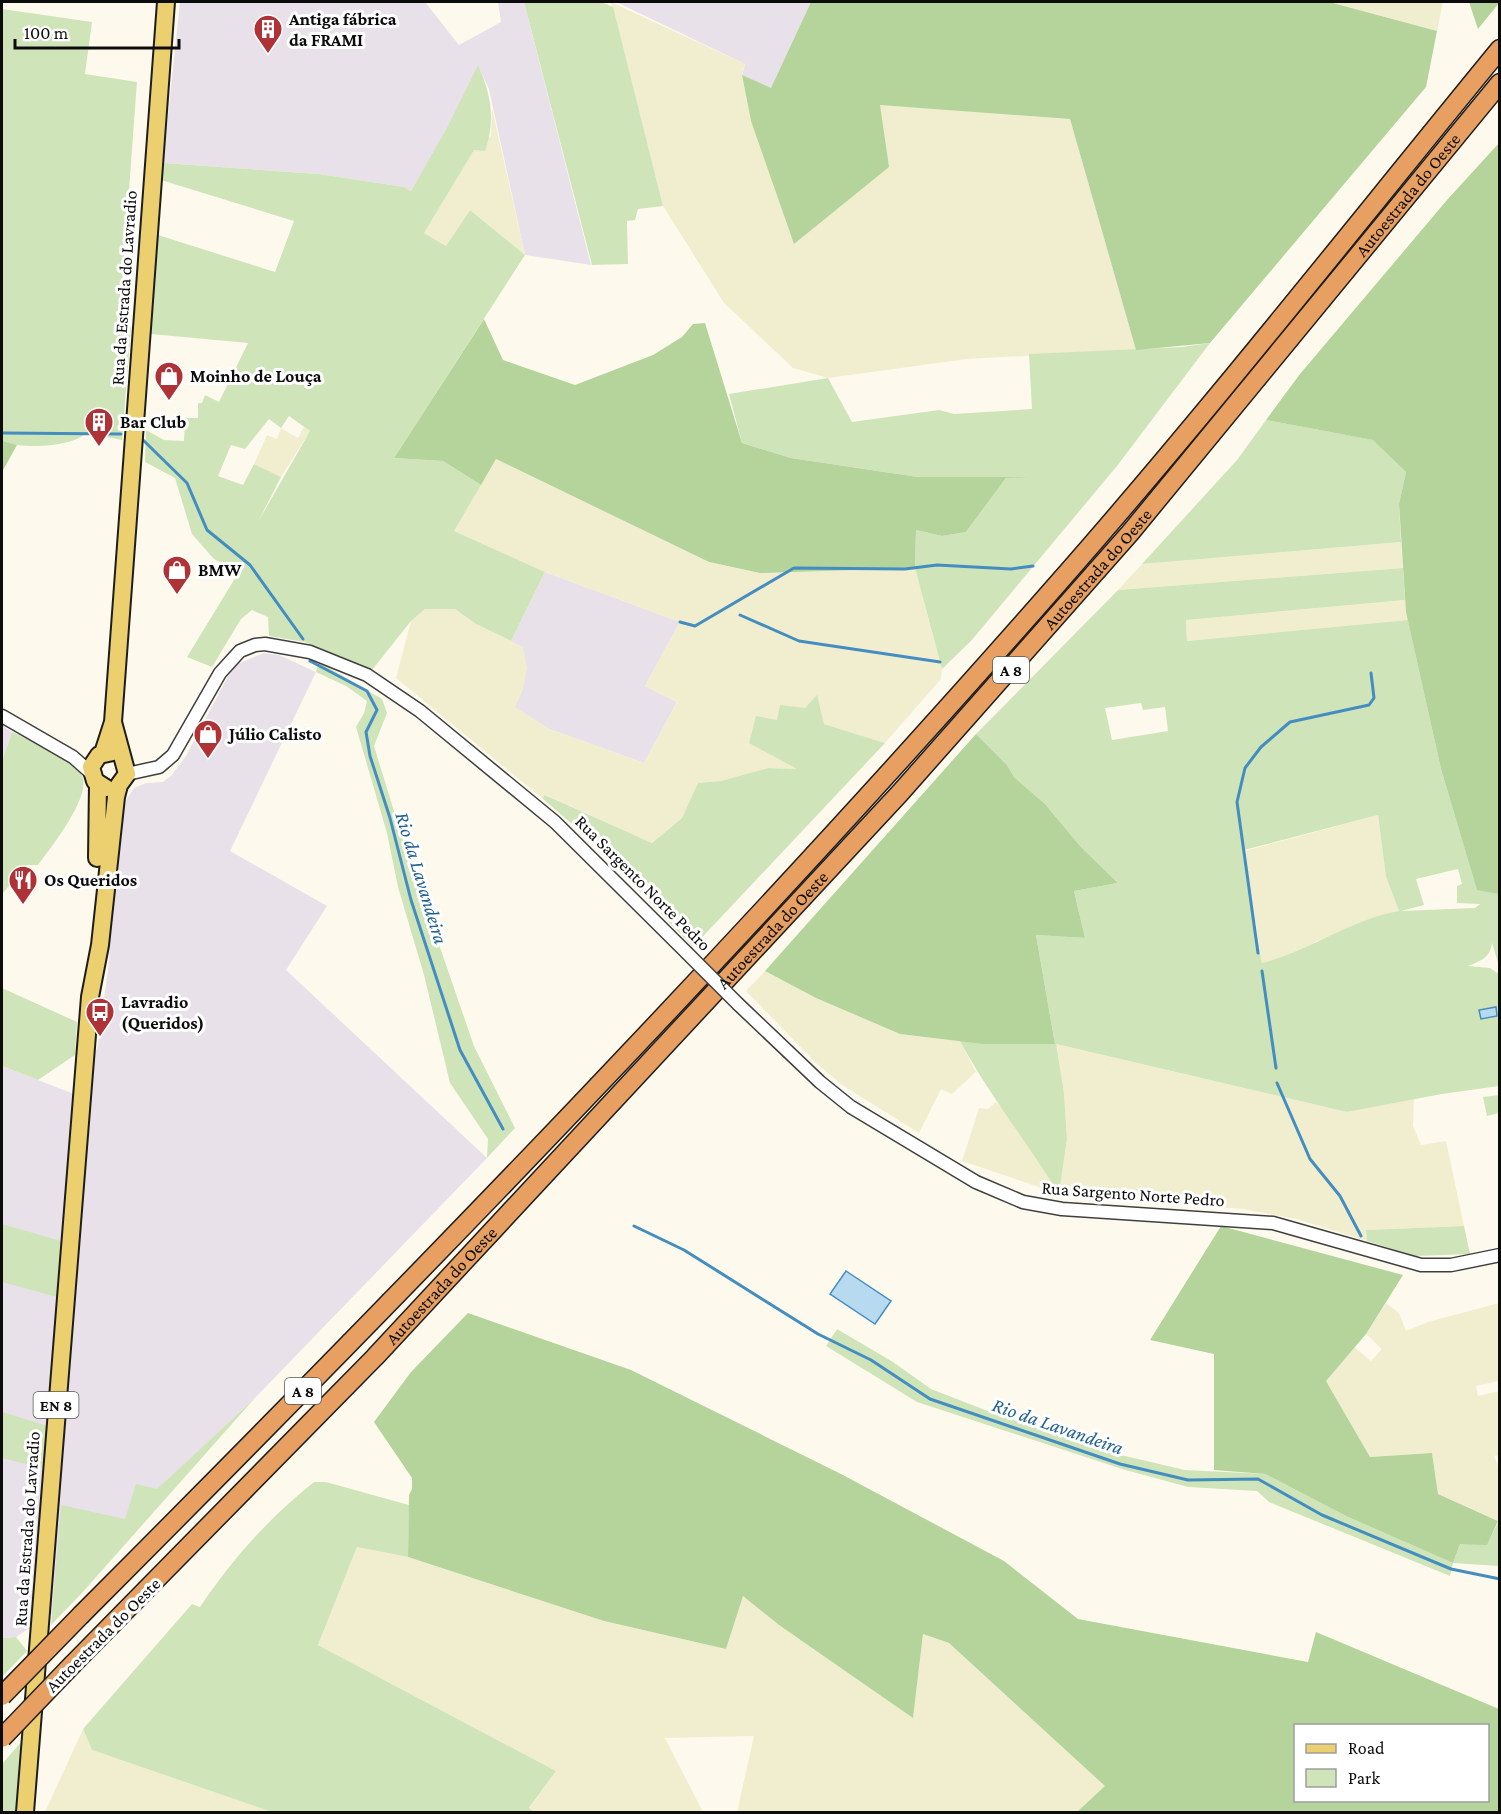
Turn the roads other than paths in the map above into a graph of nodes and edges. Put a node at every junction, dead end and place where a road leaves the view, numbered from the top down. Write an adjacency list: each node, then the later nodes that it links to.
1 (166, 2): 5 (main road, Rua da Estrada do Lavradio / EN 8)
2 (1500, 49): 10 (highway, Autoestrada do Oeste / A 8, bridge)
3 (1500, 83): 11 (highway, Autoestrada do Oeste / A 8, bridge)
4 (2, 716): 6 (street)
5 (113, 722): 6 (main road, Rua da Estrada do Lavradio / EN 8); 7 (main road, Rua da Estrada do Lavradio / EN 8)
6 (97, 767): 7 (main road); 7 (main road); 8 (main road, Rua da Estrada do Lavradio / EN 8)
7 (123, 769): 8 (main road, Rua da Estrada do Lavradio / EN 8); 9 (street, Rua Sargento Norte Pedro, bridge)
8 (102, 869): 12 (main road, Rua da Estrada do Lavradio / EN 8)
9 (1500, 1255)
10 (2, 1696)
11 (2, 1738)
12 (25, 1812)

